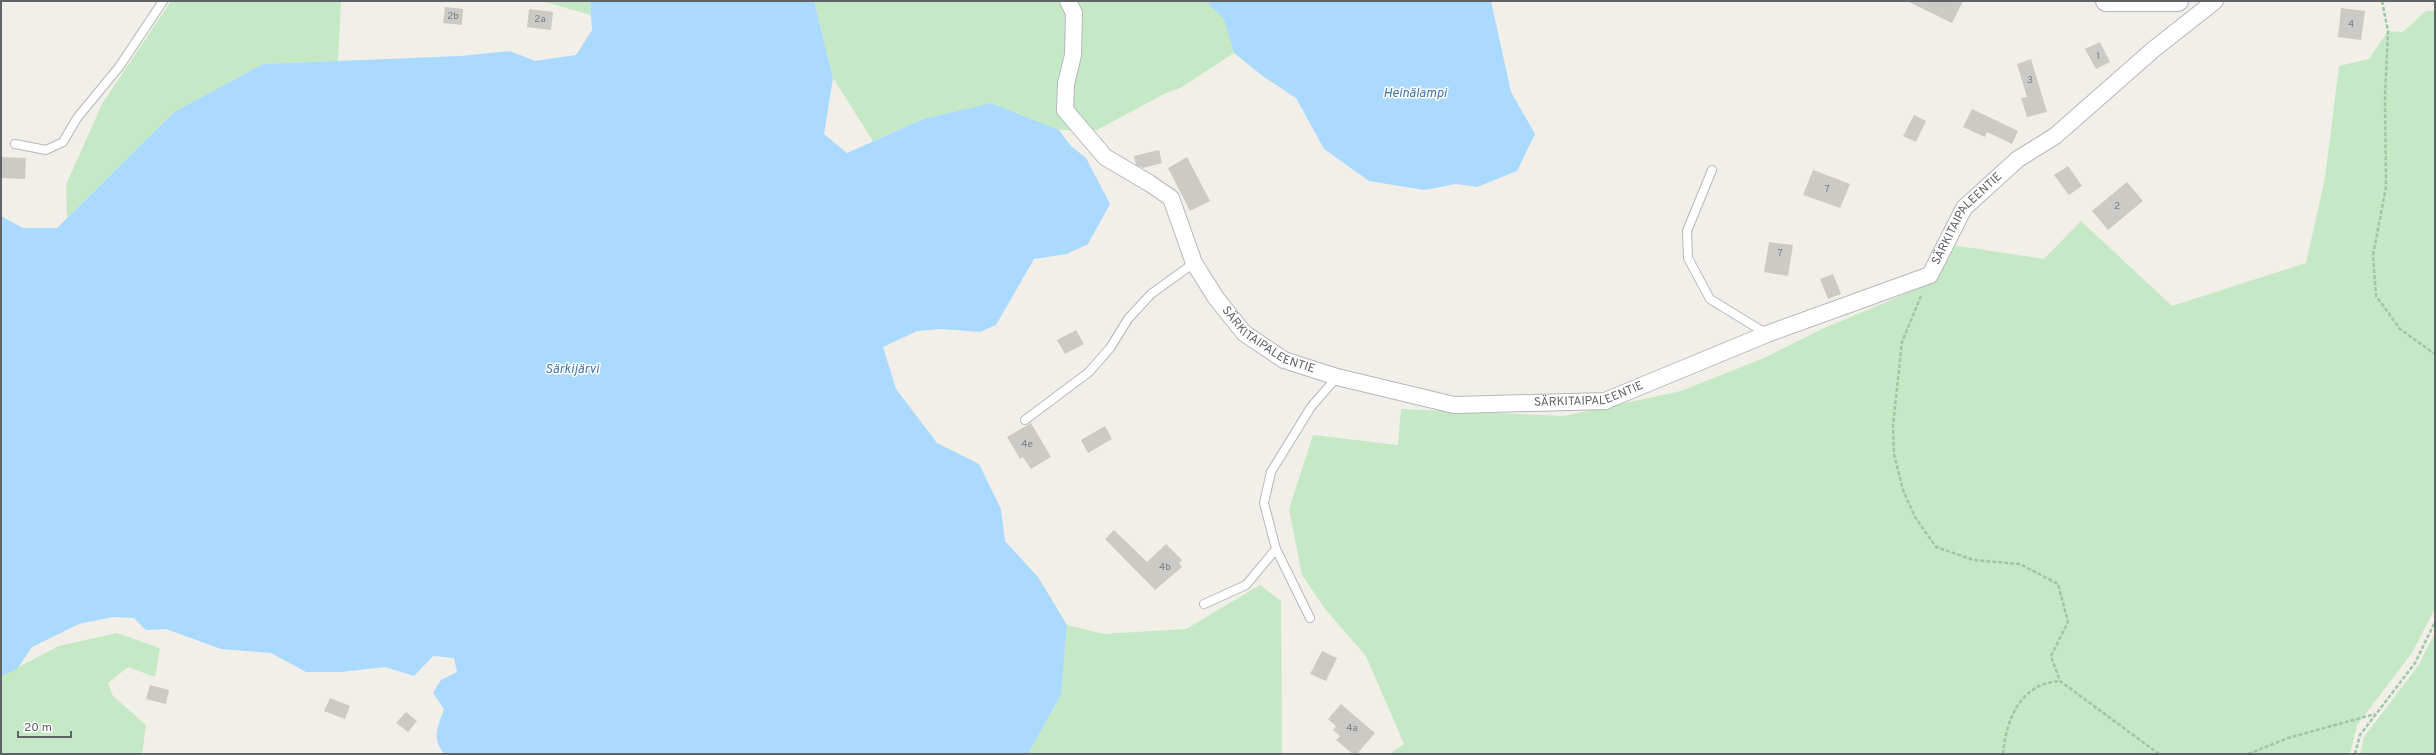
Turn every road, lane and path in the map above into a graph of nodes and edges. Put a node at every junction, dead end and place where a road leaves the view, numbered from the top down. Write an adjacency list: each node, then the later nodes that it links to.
1 (163, 1): 7 (lane)
2 (1068, 1): 9 (street, SÄRKITAIPALEENTIE)
3 (2106, 1): 4 (street)
4 (2178, 1)
5 (2215, 1): 10 (street, SÄRKITAIPALEENTIE)
6 (2382, 1): 12 (path)
7 (15, 144)
8 (1712, 170): 11 (lane)
9 (1194, 263): 13 (street, SÄRKITAIPALEENTIE); 14 (lane)
10 (1930, 275): 11 (street, SÄRKITAIPALEENTIE); 19 (path)
11 (1766, 334): 13 (street, SÄRKITAIPALEENTIE)
12 (2435, 354)
13 (1337, 377): 15 (lane)
14 (1025, 420)
15 (1276, 549): 16 (lane); 17 (lane)
16 (1204, 604)
17 (1310, 618)
18 (2435, 622): 20 (path)
19 (2060, 681): 21 (path); 22 (path)
20 (2375, 713): 23 (path); 24 (path)
21 (2003, 754)
22 (2159, 754)
23 (2248, 754)
24 (2355, 754)

